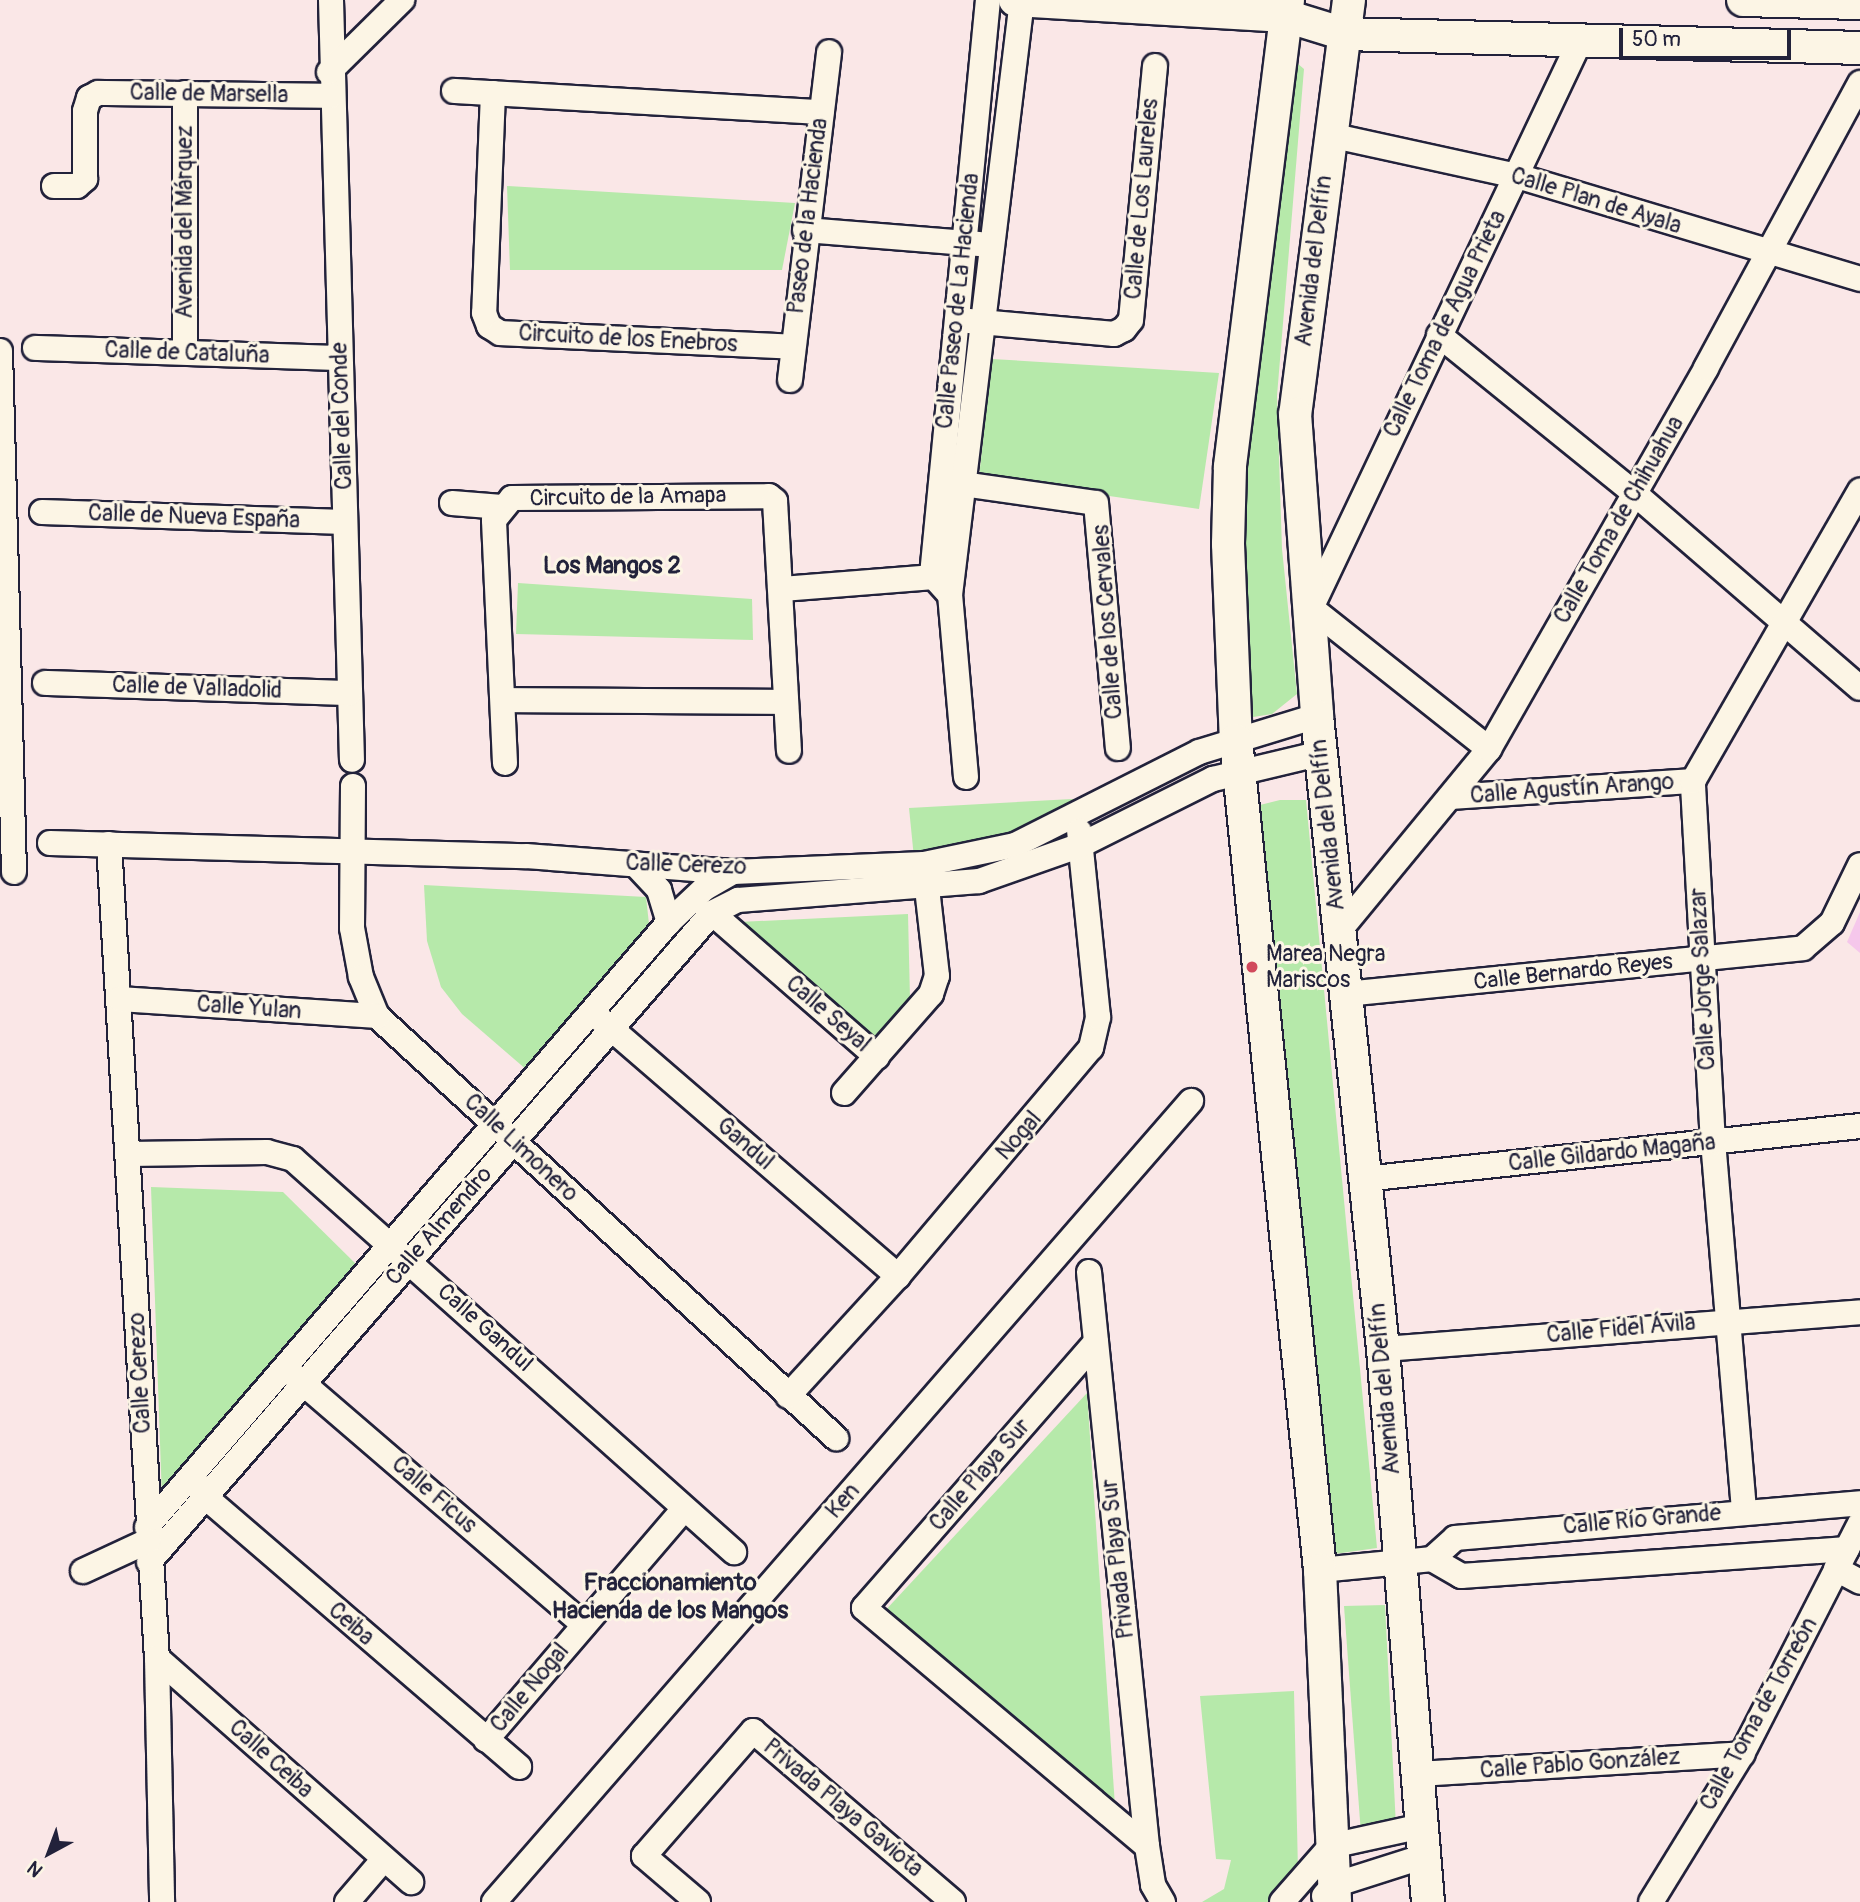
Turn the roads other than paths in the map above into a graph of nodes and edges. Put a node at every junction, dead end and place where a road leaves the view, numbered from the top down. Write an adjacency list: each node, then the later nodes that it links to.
1 (331, 0): 18 (street, Calle del Conde)
2 (402, 0): 18 (street)
3 (988, 0): 15 (street, Calle Paseo de La Hacienda)
4 (1014, 0): 5 (street)
5 (1023, 0): 9 (street); 16 (street, Calle Paseo de La Hacienda)
6 (1349, 0): 10 (street, Avenida del Delfín)
7 (1743, 0): 8 (street)
8 (1860, 4)
9 (1287, 8): 10 (street); 58 (street)
10 (1344, 34): 11 (street); 23 (street, Avenida del Delfín)
11 (1580, 41): 12 (street); 24 (street, Calle Toma de Agua Prieta)
12 (1860, 48)
13 (829, 52): 22 (street, Paseo de la Hacienda)
14 (1154, 66): 32 (street, Calle de Los Laureles)
15 (985, 70): 16 (street); 27 (street, Calle Paseo de La Hacienda)
16 (1012, 71): 28 (street, Calle Paseo de La Hacienda)
17 (1860, 83): 29 (street, Calle Toma de Chihuahua)
18 (330, 84): 20 (street, Calle de Marsella); 38 (street, Calle del Conde)
19 (454, 91): 21 (street)
20 (185, 93): 25 (street, Calle de Marsella); 37 (street, Avenida del Márquez)
21 (493, 93): 22 (street); 34 (street, Circuito de los Enebros)
22 (821, 112): 26 (street, Paseo de la Hacienda)
23 (1330, 135): 24 (street, Calle Plan de Ayala); 50 (street, Avenida del Delfín)
24 (1517, 176): 29 (street, Calle Plan de Ayala); 33 (street, Calle Toma de Agua Prieta)
25 (54, 187)
26 (806, 230): 27 (street); 34 (street, Paseo de la Hacienda)
27 (964, 243): 28 (street); 31 (street, Calle Paseo de La Hacienda)
28 (990, 244): 32 (street, Calle Paseo de La Hacienda)
29 (1765, 252): 30 (street, Calle Plan de Ayala); 43 (street, Calle Toma de Chihuahua)
30 (1860, 279)
31 (958, 320): 32 (street, Calle de Los Laureles); 40 (street, Calle Paseo de La Hacienda)
32 (983, 322): 41 (street, Calle Paseo de La Hacienda)
33 (1438, 335): 43 (street); 50 (street, Calle Toma de Agua Prieta)
34 (792, 347): 39 (street, Paseo de la Hacienda)
35 (35, 348): 37 (street, Calle de Cataluña)
36 (0, 351): 77 (street)
37 (185, 352): 38 (street, Calle de Cataluña)
38 (340, 358): 47 (street, Calle del Conde)
39 (790, 380)
40 (938, 481): 41 (street); 48 (street, Calle Paseo de La Hacienda)
41 (965, 484): 48 (street, Calle Paseo de La Hacienda); 59 (street, Calle de los Cervales)
42 (1860, 491): 51 (street)
43 (1634, 493): 51 (street); 60 (street, Calle Toma de Chihuahua)
44 (452, 503): 45 (street)
45 (502, 507): 49 (street, Circuito de la Amapa); 55 (street, Circuito de la Amapa)
46 (42, 512): 47 (street, Calle de Nueva España)
47 (345, 522): 54 (street, Calle del Conde)
48 (946, 582): 49 (street); 66 (street, Calle Paseo de La Hacienda)
49 (782, 589): 56 (street)
50 (1311, 608): 57 (street, Avenida del Delfín); 60 (street, Calle Agustín Arango)
51 (1787, 625): 53 (street); 67 (street)
52 (45, 683): 54 (street, Calle de Valladolid)
53 (1860, 688)
54 (349, 693): 63 (street, Calle del Conde)
55 (503, 700): 56 (street); 64 (street, Circuito de la Amapa)
56 (786, 702): 61 (street)
57 (1317, 716): 58 (street, Avenida del Delfín); 62 (street, Avenida del Delfín)
58 (1236, 740): 65 (street); 70 (street, Calle Cerezo)
59 (1118, 748)
60 (1489, 748): 69 (street, Calle Toma de Chihuahua)
61 (789, 751)
62 (1322, 753): 65 (street, Avenida del Delfín); 83 (street, Avenida del Delfín)
63 (352, 760)
64 (505, 763)
65 (1240, 773): 73 (street, Calle Cerezo); 120 (street)
66 (966, 777)
67 (1693, 781): 69 (street, Calle Agustín Arango); 84 (street, Calle Jorge Salazar)
68 (353, 786): 74 (street, Calle Limonero)
69 (1451, 797): 83 (street, Calle Toma de Chihuahua)
70 (1078, 816): 73 (street, Nogal); 79 (street, Calle Cerezo)
71 (50, 843): 72 (street, Calle Cerezo)
72 (109, 844): 74 (street, Calle Cerezo); 86 (street, Calle Cerezo)
73 (1081, 845): 79 (street, Calle Cerezo); 102 (street, Nogal)
74 (350, 850): 75 (street, Calle Cerezo); 88 (street, Calle Limonero)
75 (636, 864): 78 (street, Calle Cerezo); 82 (street)
76 (1860, 865): 84 (street, Calle Bernardo Reyes)
77 (14, 872)
78 (733, 872): 79 (street, Calle Cerezo); 82 (street, Calle Almendro)
79 (926, 876): 80 (street, Calle Cerezo); 90 (street, Calle Seyal)
80 (738, 900): 81 (street, Calle Almendro)
81 (712, 912): 89 (street, Calle Almendro); 90 (street, Calle Seyal)
82 (669, 922): 87 (street, Calle Almendro)
83 (1339, 931): 85 (street, Avenida del Delfín)
84 (1702, 958): 85 (street, Calle Bernardo Reyes); 96 (street, Calle Jorge Salazar)
85 (1345, 995): 98 (street, Avenida del Delfín)
86 (120, 999): 88 (street, Calle Yulan); 97 (street, Calle Cerezo)
87 (592, 1012): 89 (street, Gandul); 93 (street, Calle Almendro)
88 (377, 1016): 93 (street, Calle Limonero)
89 (611, 1028): 95 (street, Calle Almendro); 102 (street, Gandul)
90 (877, 1057): 91 (street)
91 (844, 1093)
92 (1191, 1101): 137 (street, Ken)
93 (495, 1123): 95 (street, Calle Limonero); 99 (street, Calle Almendro)
94 (1860, 1126): 96 (street, Calle Gildardo Magaña)
95 (514, 1140): 100 (street, Calle Almendro); 108 (street, Calle Limonero)
96 (1713, 1143): 98 (street, Calle Gildardo Magaña); 104 (street, Calle Jorge Salazar)
97 (130, 1154): 99 (street, Calle Gandul); 115 (street, Calle Cerezo)
98 (1364, 1179): 106 (street, Avenida del Delfín)
99 (391, 1243): 100 (street, Calle Gandul); 107 (street, Calle Almendro)
100 (410, 1259): 107 (street, Calle Almendro); 112 (street, Calle Gandul)
101 (1089, 1272): 105 (street, Privada Playa Sur)
102 (898, 1276): 108 (street, Nogal)
103 (1860, 1312): 104 (street, Calle Fidel Ávila)
104 (1729, 1320): 106 (street, Calle Fidel Ávila); 113 (street, Calle Jorge Salazar)
105 (1096, 1342): 130 (street, Privada Playa Sur); 130 (street, Calle Playa Sur)
106 (1383, 1349): 119 (street, Avenida del Delfín)
107 (293, 1374): 110 (street, Calle Almendro); 123 (street, Calle Ficus)
108 (788, 1396): 109 (street, Calle Limonero)
109 (836, 1438)
110 (197, 1484): 115 (street, Calle Almendro); 115 (street, Calle Almendro); 125 (street, Ceiba)
111 (1860, 1503): 113 (street, Calle Río Grande)
112 (684, 1509): 116 (street, Calle Gandul); 123 (street, Calle Nogal)
113 (1744, 1510): 117 (street, Calle Río Grande)
114 (1860, 1523): 118 (street, Calle Toma de Torreón)
115 (148, 1543): 121 (street, Calle Almendro); 124 (street, Calle Cerezo)
116 (734, 1552)
117 (1432, 1559): 118 (street, Calle Río Grande); 119 (street)
118 (1842, 1559): 122 (street); 126 (street, Calle Toma de Torreón)
119 (1398, 1562): 120 (street); 128 (street, Avenida del Delfín)
120 (1320, 1570): 131 (street)
121 (83, 1571)
122 (1860, 1582)
123 (584, 1625): 125 (street, Calle Nogal)
124 (157, 1658): 132 (street, Calle Ceiba); 135 (street, Calle Cerezo)
125 (486, 1740): 127 (street, Ceiba)
126 (1742, 1754): 128 (street, Calle Pablo González); 143 (street, Calle Toma de Torreón)
127 (519, 1768)
128 (1418, 1774): 129 (street, Avenida del Delfín)
129 (1424, 1841): 131 (street); 134 (street); 142 (street, Avenida del Delfín)
130 (1147, 1846): 140 (street, Privada Playa Sur)
131 (1331, 1846): 134 (street); 141 (street)
132 (384, 1859): 133 (street, Calle Ceiba); 136 (street)
133 (411, 1882)
134 (1330, 1896)
135 (163, 1902)
136 (347, 1902)
137 (494, 1902)
138 (698, 1902): 139 (street, Privada Playa Gaviota)
139 (953, 1902)
140 (1163, 1902)
141 (1282, 1902)
142 (1428, 1902)
143 (1651, 1902)

